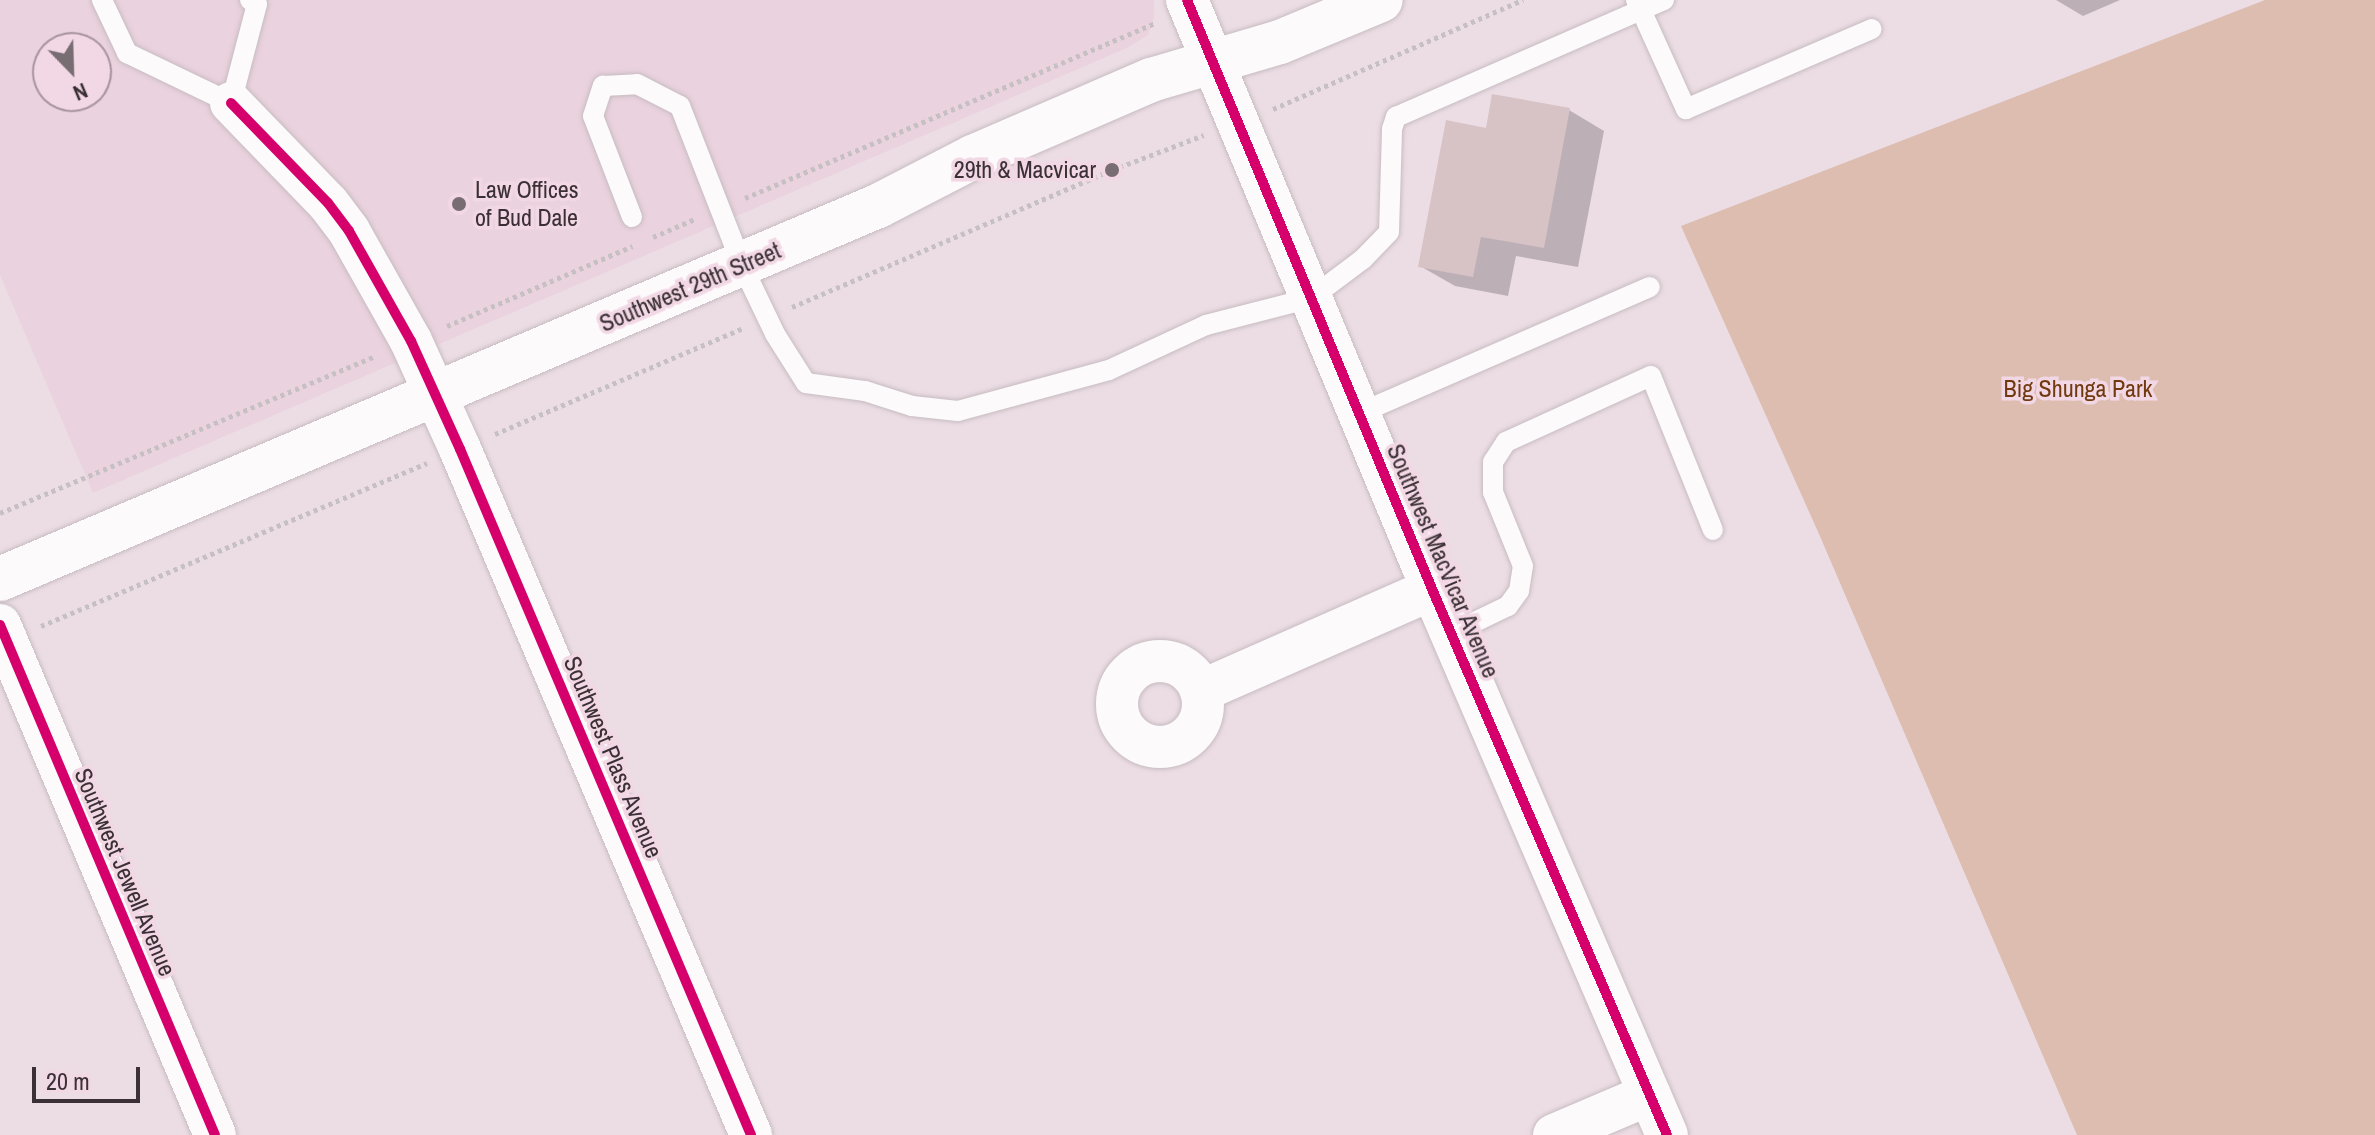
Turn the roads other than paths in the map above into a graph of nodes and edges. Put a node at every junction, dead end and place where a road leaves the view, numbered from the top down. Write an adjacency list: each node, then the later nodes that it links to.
1 (102, 0): 9 (lane)
2 (250, 0): 9 (lane)
3 (1381, 0): 8 (main road, Southwest 29th Street)
4 (1664, 0): 6 (lane)
5 (1189, 4): 8 (street, Southwest MacVicar Avenue)
6 (1638, 5): 7 (lane); 13 (lane)
7 (1872, 29)
8 (1215, 62): 11 (main road, Southwest 29th Street); 13 (street, Southwest MacVicar Avenue)
9 (231, 103): 14 (street, Southwest Plass Avenue)
10 (632, 217): 11 (lane)
11 (742, 265): 13 (lane); 14 (main road, Southwest 29th Street)
12 (1650, 287): 15 (lane)
13 (1311, 298): 15 (street, Southwest MacVicar Avenue)
14 (434, 396): 17 (main road, Southwest 29th Street); 24 (street, Southwest Plass Avenue)
15 (1360, 413): 18 (street, Southwest MacVicar Avenue)
16 (1713, 530): 20 (lane)
17 (0, 579)
18 (1432, 589): 20 (street, Southwest MacVicar Avenue); 21 (street)
19 (0, 625): 23 (street, Southwest Jewell Avenue)
20 (1452, 633): 22 (street, Southwest MacVicar Avenue)
21 (1201, 691)
22 (1650, 1094): 25 (street); 26 (street, Southwest MacVicar Avenue)
23 (215, 1135)
24 (751, 1135)
25 (1554, 1135)
26 (1667, 1135)

